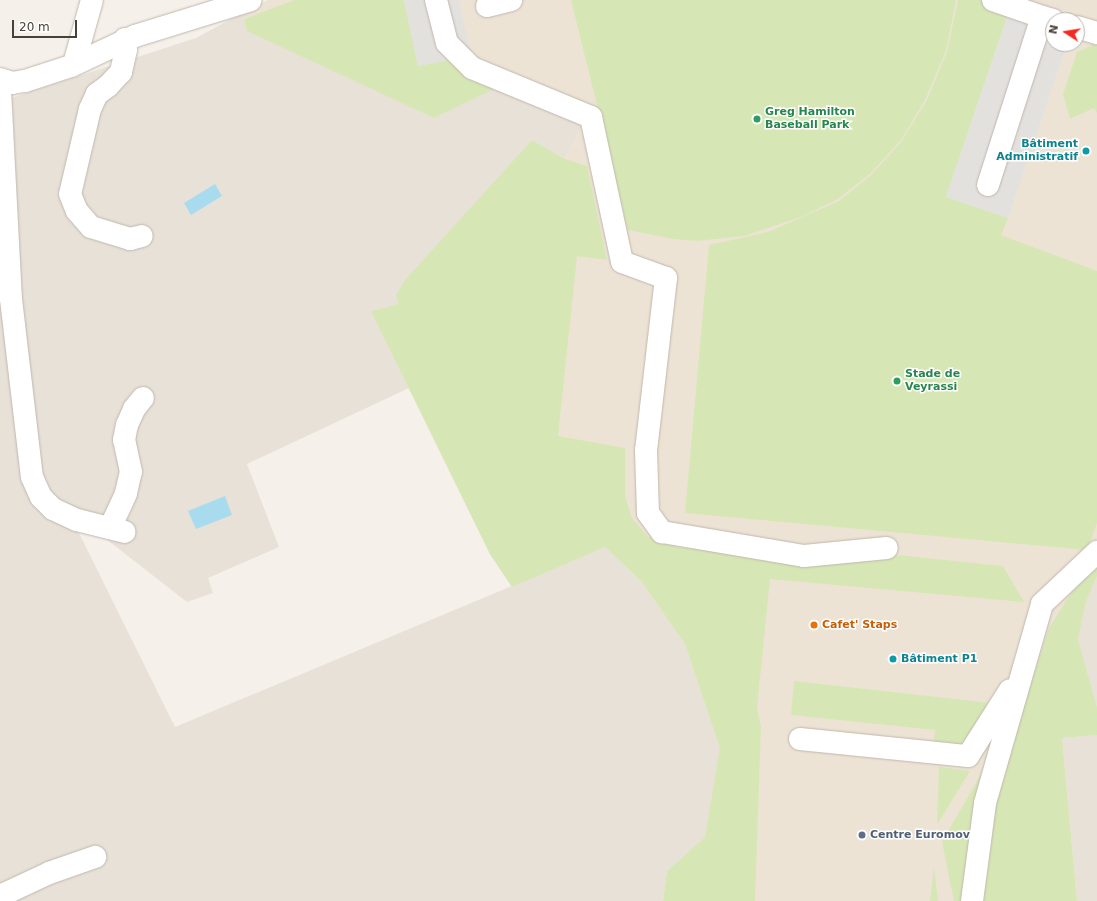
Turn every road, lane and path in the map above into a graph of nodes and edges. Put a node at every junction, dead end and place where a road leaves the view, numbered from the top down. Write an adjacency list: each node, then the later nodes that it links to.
1 (92, 0): 12 (street)
2 (251, 0): 11 (street)
3 (436, 0): 18 (street)
4 (511, 0): 6 (street)
5 (993, 0): 7 (street)
6 (487, 6)
7 (1045, 17)
8 (1045, 26): 15 (street)
9 (1085, 29): 10 (street)
10 (1097, 32)
11 (125, 39): 12 (street); 16 (street)
12 (74, 64): 13 (street)
13 (0, 79)
14 (0, 90): 17 (street)
15 (988, 185)
16 (142, 236)
17 (143, 398)
18 (887, 548)
19 (1097, 552): 20 (street)
20 (1023, 668): 21 (street); 24 (street)
21 (800, 740)
22 (95, 857): 23 (street)
23 (0, 896)
24 (972, 901)

